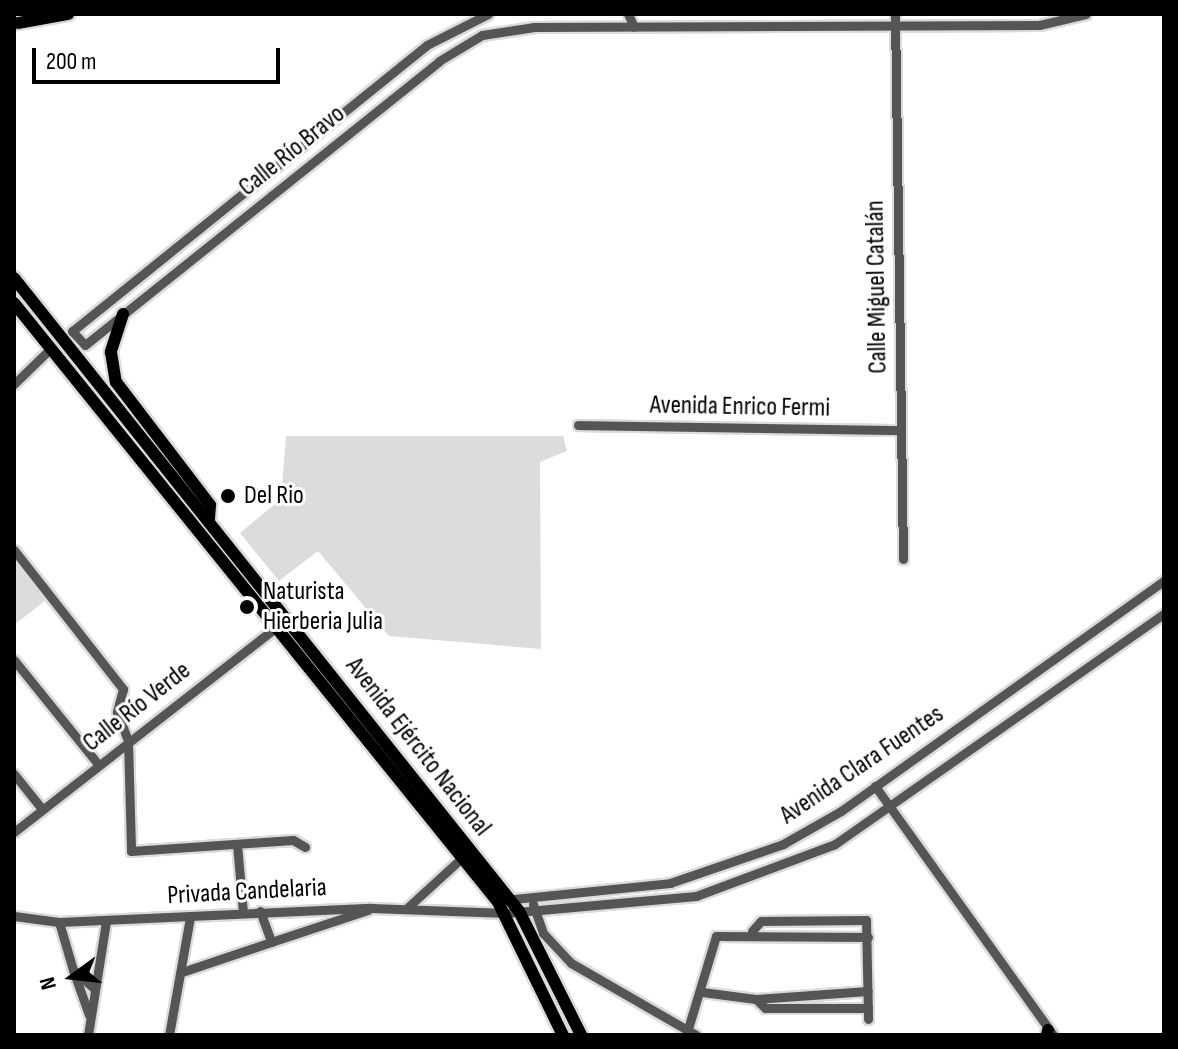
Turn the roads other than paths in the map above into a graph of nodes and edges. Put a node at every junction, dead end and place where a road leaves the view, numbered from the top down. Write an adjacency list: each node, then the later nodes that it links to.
1 (46, 14): 7 (main road)
2 (68, 14): 7 (main road)
3 (488, 14): 10 (street, Calle Río Bravo)
4 (628, 14): 9 (street)
5 (895, 14): 8 (street, Calle Miguel Catalán)
6 (1086, 14): 8 (street, Calle Río Bravo)
7 (25, 18)
8 (895, 26): 9 (street, Calle Río Bravo); 23 (street, Calle Miguel Catalán)
9 (634, 27): 11 (street, Calle Río Bravo)
10 (240, 197): 11 (street); 12 (street, Calle Río Bravo)
11 (251, 213): 13 (street, Calle Río Bravo)
12 (184, 241): 13 (street); 16 (street, Calle Río Bravo)
13 (196, 255): 16 (street, Calle Río Bravo)
14 (14, 278): 21 (main road, Avenida Ejército Nacional)
15 (14, 303): 17 (main road, Avenida Ejército Nacional)
16 (123, 314): 24 (main road)
17 (51, 348): 18 (main road, Avenida Ejército Nacional); 19 (street); 21 (main road)
18 (62, 361): 19 (street); 29 (main road, Avenida Ejército Nacional)
19 (37, 367): 20 (street)
20 (14, 384)
21 (132, 422): 24 (main road, Avenida Ejército Nacional)
22 (578, 425): 23 (street, Avenida Enrico Fermi)
23 (901, 430): 26 (street, Calle Miguel Catalán)
24 (209, 519): 29 (main road, Avenida Ejército Nacional)
25 (14, 550): 31 (street)
26 (903, 559)
27 (1164, 581): 34 (street, Avenida Clara Fuentes)
28 (1164, 614): 35 (street, Avenida Clara Fuentes)
29 (284, 621): 31 (street, Calle Río Verde); 40 (main road, Avenida Ejército Nacional); 42 (main road, Avenida Ejército Nacional)
30 (14, 660): 32 (street)
31 (128, 741): 32 (street, Calle Río Verde); 38 (street, Privada Candelaria)
32 (98, 764): 36 (street, Calle Río Verde)
33 (14, 774): 36 (street)
34 (875, 786): 35 (street); 41 (street, Avenida Clara Fuentes)
35 (892, 806): 45 (street, Avenida Clara Fuentes); 62 (street)
36 (42, 809): 37 (street, Calle Río Verde)
37 (14, 832)
38 (237, 844): 39 (street, Privada Candelaria); 47 (street)
39 (305, 847)
40 (464, 856): 42 (main road, Avenida Ejército Nacional); 44 (street)
41 (532, 896): 42 (street, Avenida Clara Fuentes); 45 (street)
42 (508, 906): 44 (street, Privada Candelaria); 45 (street, Avenida Clara Fuentes); 66 (main road, Avenida Ejército Nacional); 67 (main road, Avenida Ejército Nacional)
43 (371, 908): 44 (street, Privada Candelaria); 46 (street, Privada Candelaria); 54 (street)
44 (407, 908)
45 (534, 910): 63 (street)
46 (260, 911): 47 (street, Privada Candelaria); 54 (street)
47 (243, 913): 49 (street, Privada Candelaria)
48 (14, 916): 51 (street, Privada Candelaria)
49 (190, 917): 50 (street, Privada Candelaria); 56 (street)
50 (106, 921): 51 (street, Privada Candelaria); 57 (street)
51 (59, 922): 55 (street)
52 (752, 931): 53 (street); 53 (street); 59 (street)
53 (868, 937): 58 (street)
54 (271, 942): 56 (street)
55 (73, 970): 57 (street); 61 (street)
56 (182, 972): 65 (street)
57 (94, 988): 61 (street)
58 (868, 991): 60 (street); 60 (street)
59 (702, 992): 60 (street); 63 (street)
60 (756, 999)
61 (89, 1015): 64 (street)
62 (1049, 1033)
63 (692, 1034)
64 (88, 1035)
65 (169, 1035)
66 (563, 1035)
67 (581, 1035)

